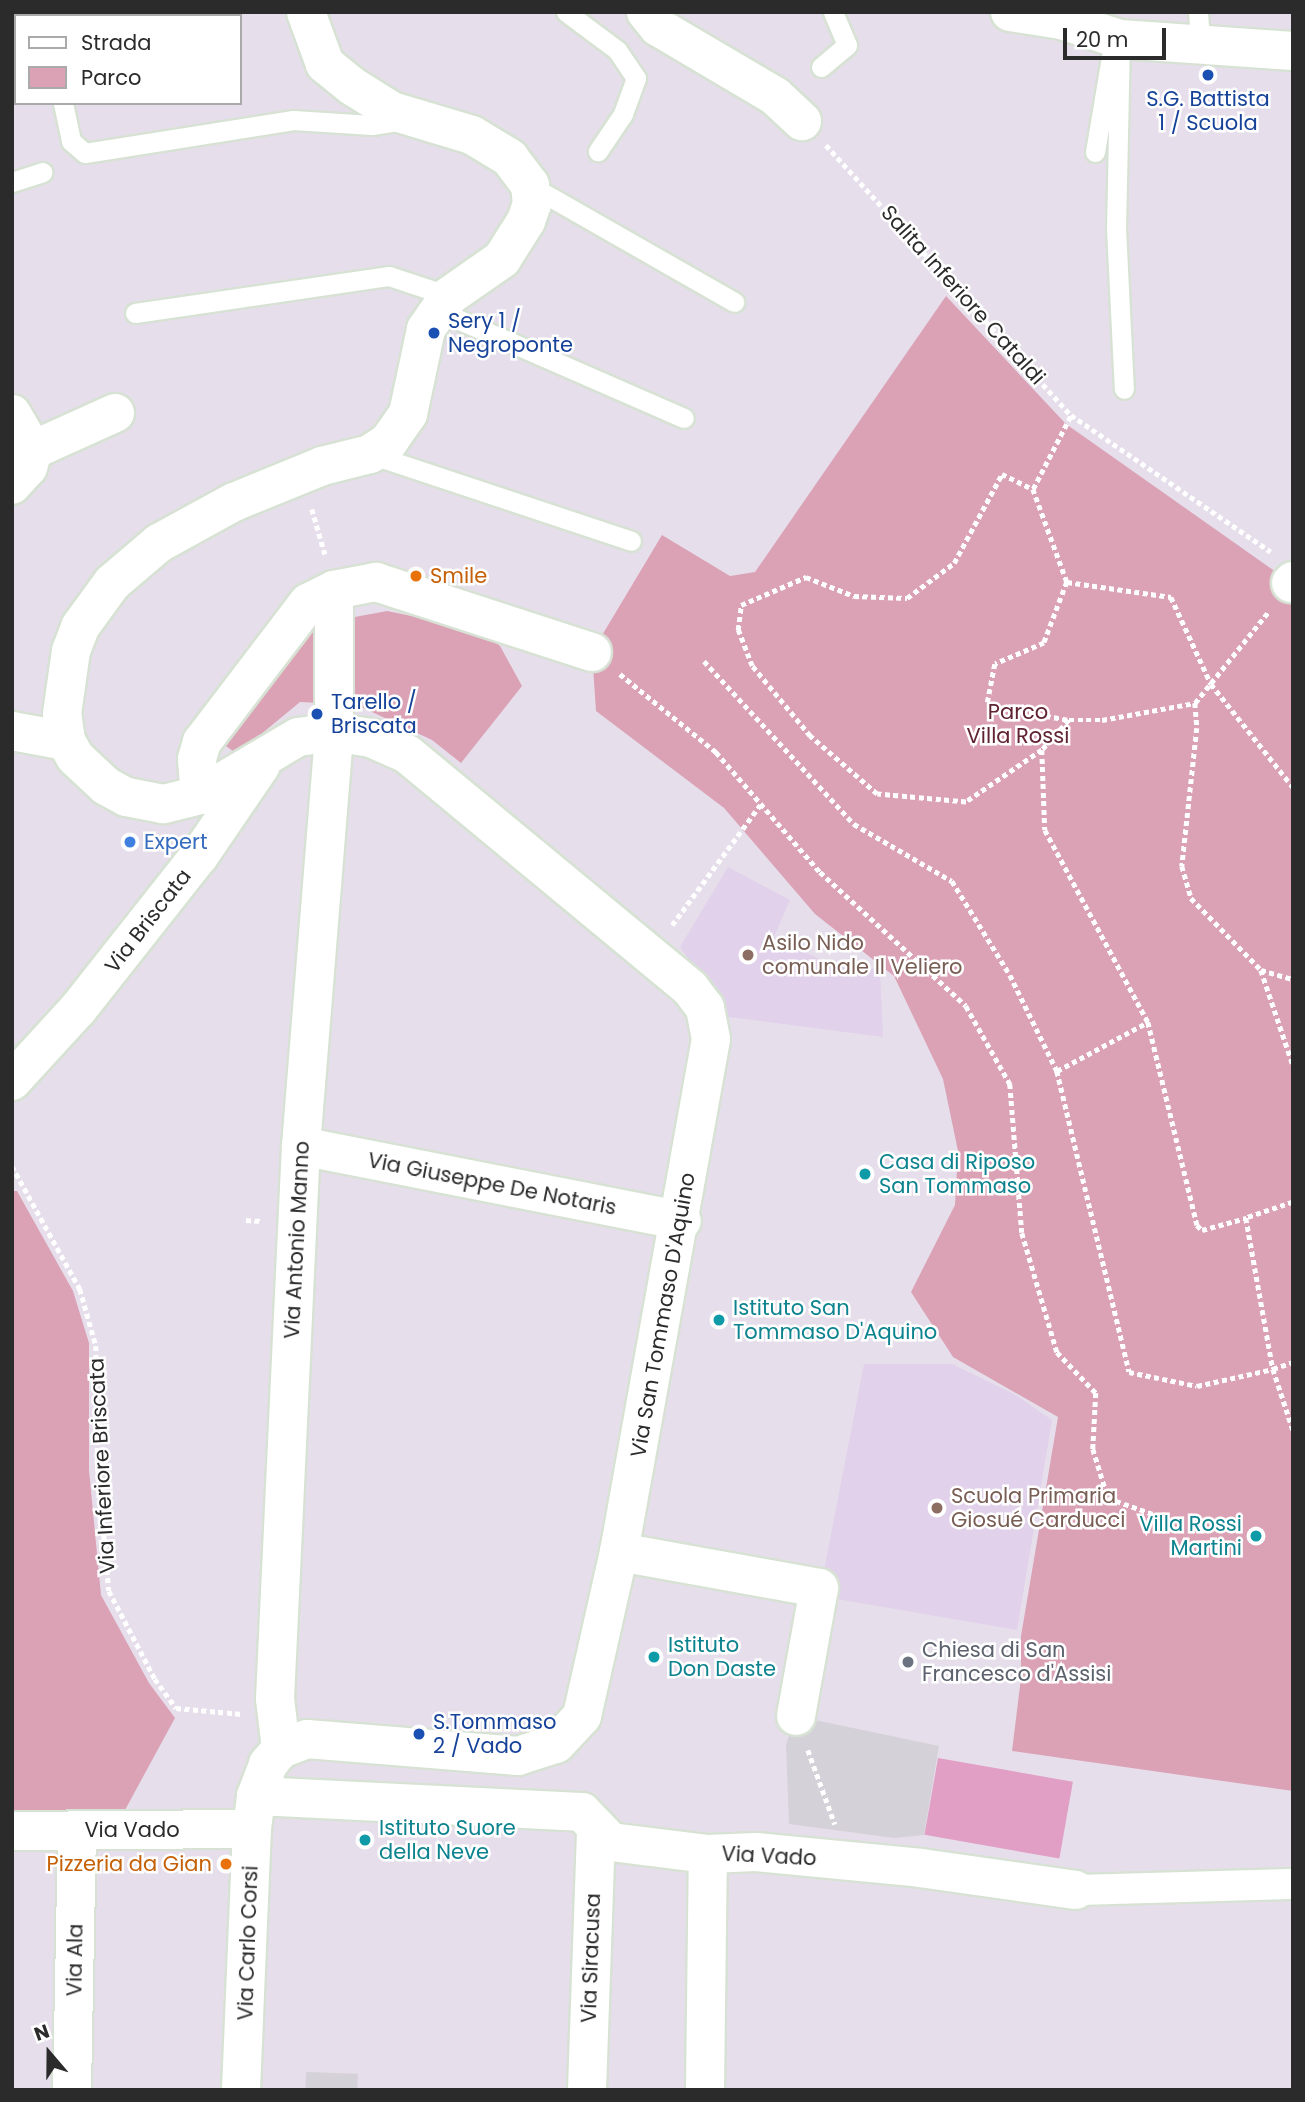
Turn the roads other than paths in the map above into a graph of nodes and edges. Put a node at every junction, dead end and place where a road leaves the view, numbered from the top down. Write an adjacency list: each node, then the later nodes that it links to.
1 (306, 12): 12 (street)
2 (566, 12): 14 (lane)
3 (646, 12): 13 (street)
4 (833, 12): 10 (lane)
5 (1010, 12): 6 (street)
6 (1061, 16): 8 (street)
7 (1199, 27): 8 (street); 9 (street)
8 (1120, 40): 15 (lane); 22 (lane)
9 (1293, 51)
10 (821, 67)
11 (63, 105): 12 (lane)
12 (414, 118): 18 (street)
13 (802, 121)
14 (598, 151)
15 (1096, 152)
16 (42, 172): 17 (lane)
17 (12, 182)
18 (530, 186): 19 (lane); 20 (street)
19 (734, 302)
20 (444, 304): 21 (lane); 25 (lane); 27 (street)
21 (135, 313)
22 (1124, 389)
23 (116, 413): 26 (street)
24 (12, 414): 26 (street)
25 (684, 418)
26 (33, 450): 28 (street)
27 (370, 454): 29 (lane); 34 (street)
28 (12, 485)
29 (631, 541)
30 (332, 579): 31 (street); 33 (street, Via Antonio Manno); 36 (street)
31 (592, 652)
32 (12, 732): 34 (street)
33 (334, 732): 35 (street, Via San Tommaso D'Aquino); 38 (street, Via Antonio Manno); 39 (street, Via San Tommaso D'Aquino)
34 (66, 741): 36 (street, Via San Tommaso D'Aquino)
35 (270, 751): 36 (street, Via San Tommaso D'Aquino); 37 (street, Via Briscata)
36 (200, 795)
37 (12, 1081)
38 (301, 1146): 39 (street, Via Giuseppe De Notaris); 42 (street, Via Antonio Manno)
39 (682, 1221): 40 (street, Via San Tommaso D'Aquino)
40 (619, 1552): 41 (street); 42 (street, Via San Tommaso D'Aquino)
41 (796, 1716)
42 (279, 1733): 43 (street)
43 (254, 1812): 44 (street, Via Vado); 45 (street, Via Vado); 51 (street, Via Carlo Corsi)
44 (596, 1827): 47 (street, Via Vado); 52 (street, Via Siracusa)
45 (77, 1830): 46 (street, Via Vado); 50 (street, Via Ala)
46 (12, 1831)
47 (708, 1854): 49 (street, Via Vado); 53 (street)
48 (1293, 1884): 49 (street, Via Vado)
49 (1075, 1891)
50 (72, 2090)
51 (242, 2090)
52 (587, 2090)
53 (705, 2090)

